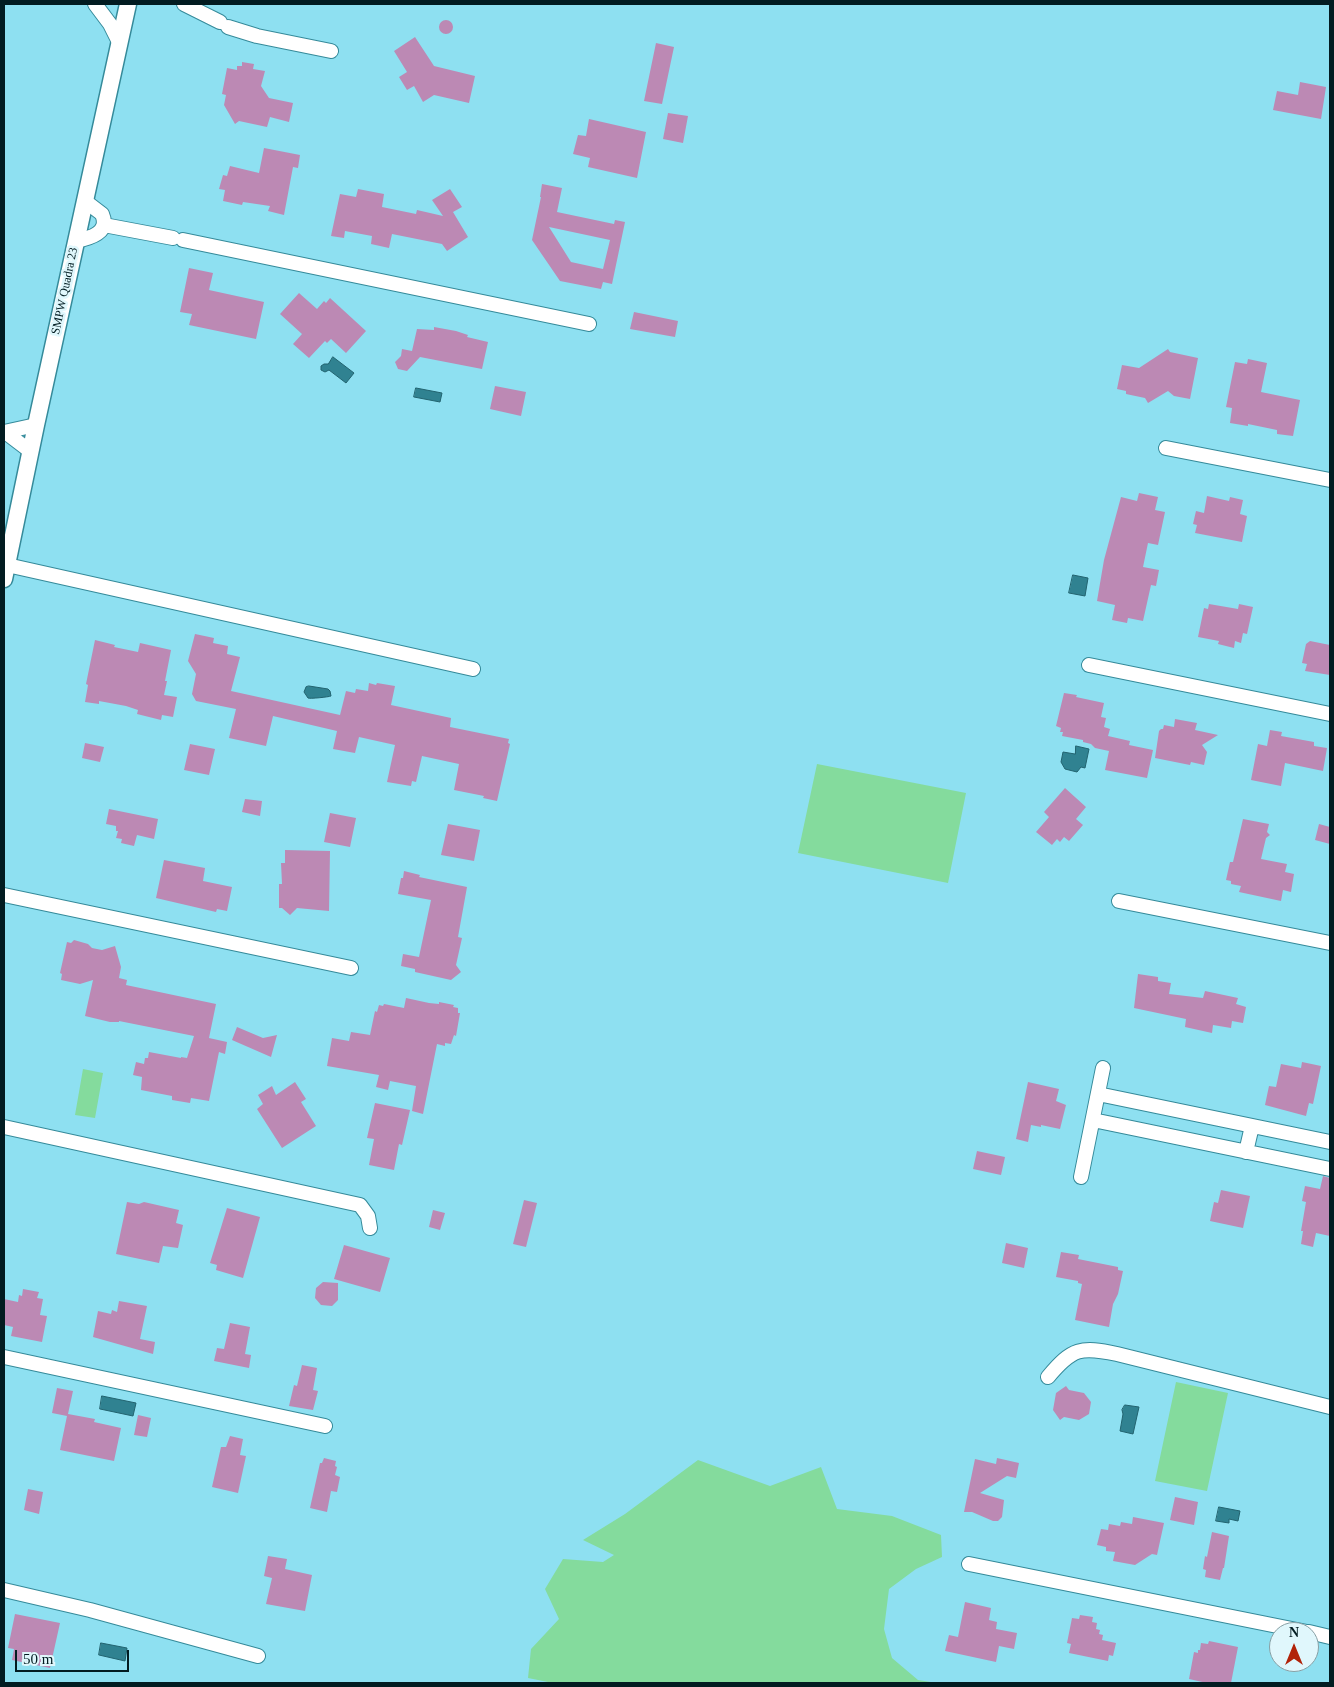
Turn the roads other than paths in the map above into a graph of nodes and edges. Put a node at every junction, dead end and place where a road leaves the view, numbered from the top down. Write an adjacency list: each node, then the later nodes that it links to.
1 (95, 4): 4 (street)
2 (128, 4): 4 (street, SMPW Quadra 23)
3 (184, 4): 5 (street)
4 (119, 42): 6 (street, SMPW Quadra 23)
5 (331, 51)
6 (85, 201): 7 (street); 8 (street, SMPW Quadra 23)
7 (104, 225): 8 (street); 9 (street)
8 (76, 241): 10 (street, SMPW Quadra 23)
9 (589, 324)
10 (36, 425): 11 (street); 13 (street, SMPW Quadra 23)
11 (4, 432): 13 (street)
12 (1166, 448): 14 (street)
13 (30, 451): 15 (street, SMPW Quadra 23)
14 (1330, 480)
15 (5, 572): 17 (street)
16 (1089, 665): 18 (street)
17 (473, 669)
18 (1330, 714)
19 (4, 895): 22 (street)
20 (1120, 901): 21 (street)
21 (1330, 943)
22 (351, 968)
23 (1104, 1068): 24 (street)
24 (1098, 1094): 25 (street); 26 (street)
25 (1093, 1120): 29 (street); 31 (street)
26 (1252, 1126): 28 (street); 29 (street)
27 (4, 1127): 32 (street)
28 (1330, 1142)
29 (1246, 1152): 30 (street)
30 (1330, 1169)
31 (1081, 1177)
32 (370, 1228)
33 (4, 1357): 36 (street)
34 (1048, 1376): 35 (street)
35 (1330, 1407)
36 (325, 1426)
37 (968, 1564): 39 (street)
38 (4, 1590): 40 (street)
39 (1269, 1624)
40 (258, 1656)

